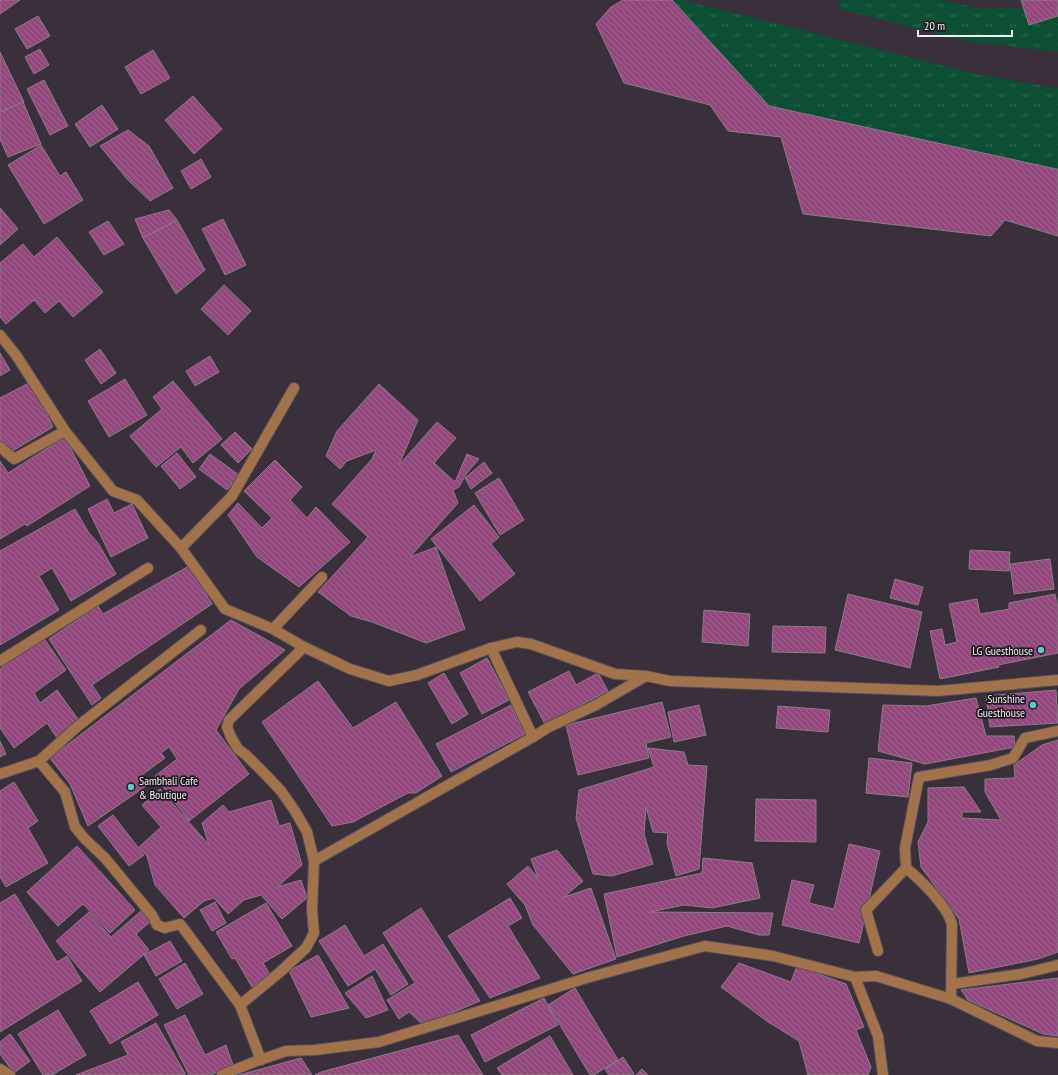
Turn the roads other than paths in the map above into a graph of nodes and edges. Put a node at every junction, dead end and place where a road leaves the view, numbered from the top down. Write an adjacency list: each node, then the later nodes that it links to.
1 (0, 335): 3 (street)
2 (294, 388): 5 (street)
3 (65, 431): 4 (street); 5 (street)
4 (0, 447)
5 (181, 548): 9 (street)
6 (148, 568): 12 (street)
7 (322, 577): 9 (street)
8 (201, 630): 17 (street)
9 (273, 630): 10 (street)
10 (304, 647): 11 (street); 19 (street)
11 (491, 648): 13 (street); 16 (street)
12 (0, 662)
13 (646, 676): 14 (street); 16 (street)
14 (1058, 680)
15 (1058, 731): 20 (street)
16 (533, 737): 19 (street)
17 (39, 761): 18 (street); 26 (street)
18 (0, 774)
19 (314, 861): 26 (street)
20 (906, 868): 21 (street); 24 (street)
21 (878, 952)
22 (1058, 965): 24 (street)
23 (855, 977): 25 (street); 28 (street); 32 (street)
24 (952, 984): 25 (street)
25 (951, 999): 27 (street)
26 (240, 1005): 28 (street)
27 (1058, 1043)
28 (261, 1060): 31 (street)
29 (0, 1069): 30 (street)
30 (10, 1075)
31 (222, 1075)
32 (883, 1075)

